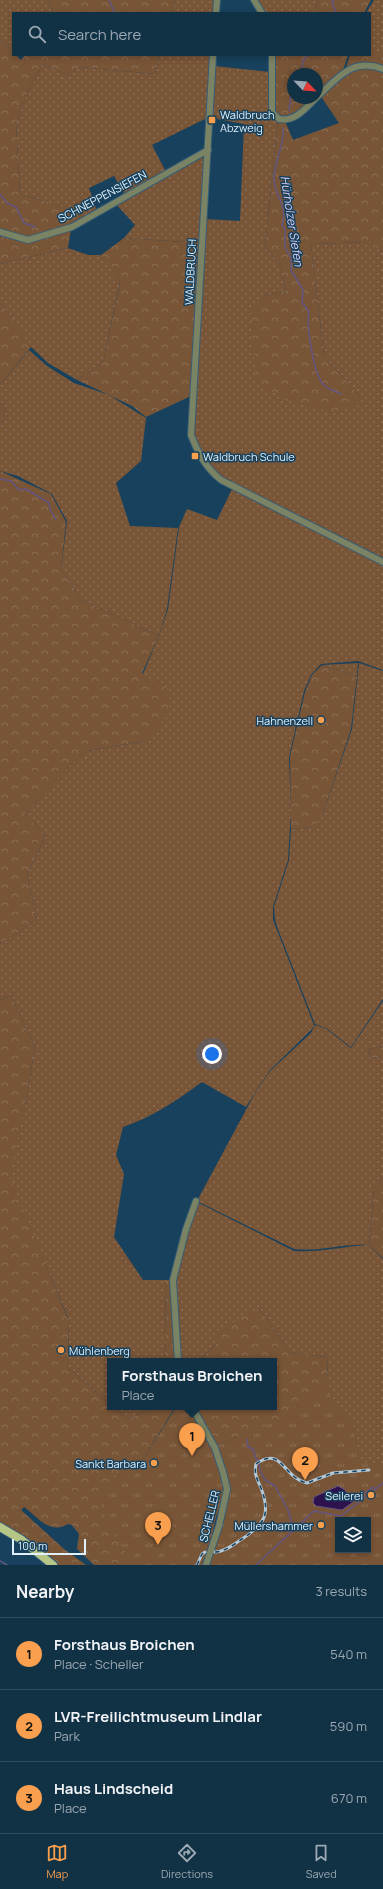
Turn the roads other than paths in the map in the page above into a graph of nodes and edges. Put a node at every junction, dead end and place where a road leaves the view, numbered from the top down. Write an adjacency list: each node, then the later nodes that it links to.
1 (217, 0): 3 (street)
2 (254, 0): 4 (street)
3 (216, 12)
4 (261, 12)
5 (213, 56): 10 (street, WALDBRUCH)
6 (272, 56): 9 (street)
7 (383, 69): 8 (street)
8 (323, 91)
9 (310, 104)
10 (208, 150): 11 (street, SCHNEPPENSIEFEN); 12 (street, WALDBRUCH)
11 (0, 232)
12 (383, 562)
13 (196, 1201): 14 (street)
14 (178, 1358)
15 (194, 1410): 18 (street, SCHELLER)
16 (0, 1527): 17 (main road)
17 (53, 1565)
18 (206, 1565)

